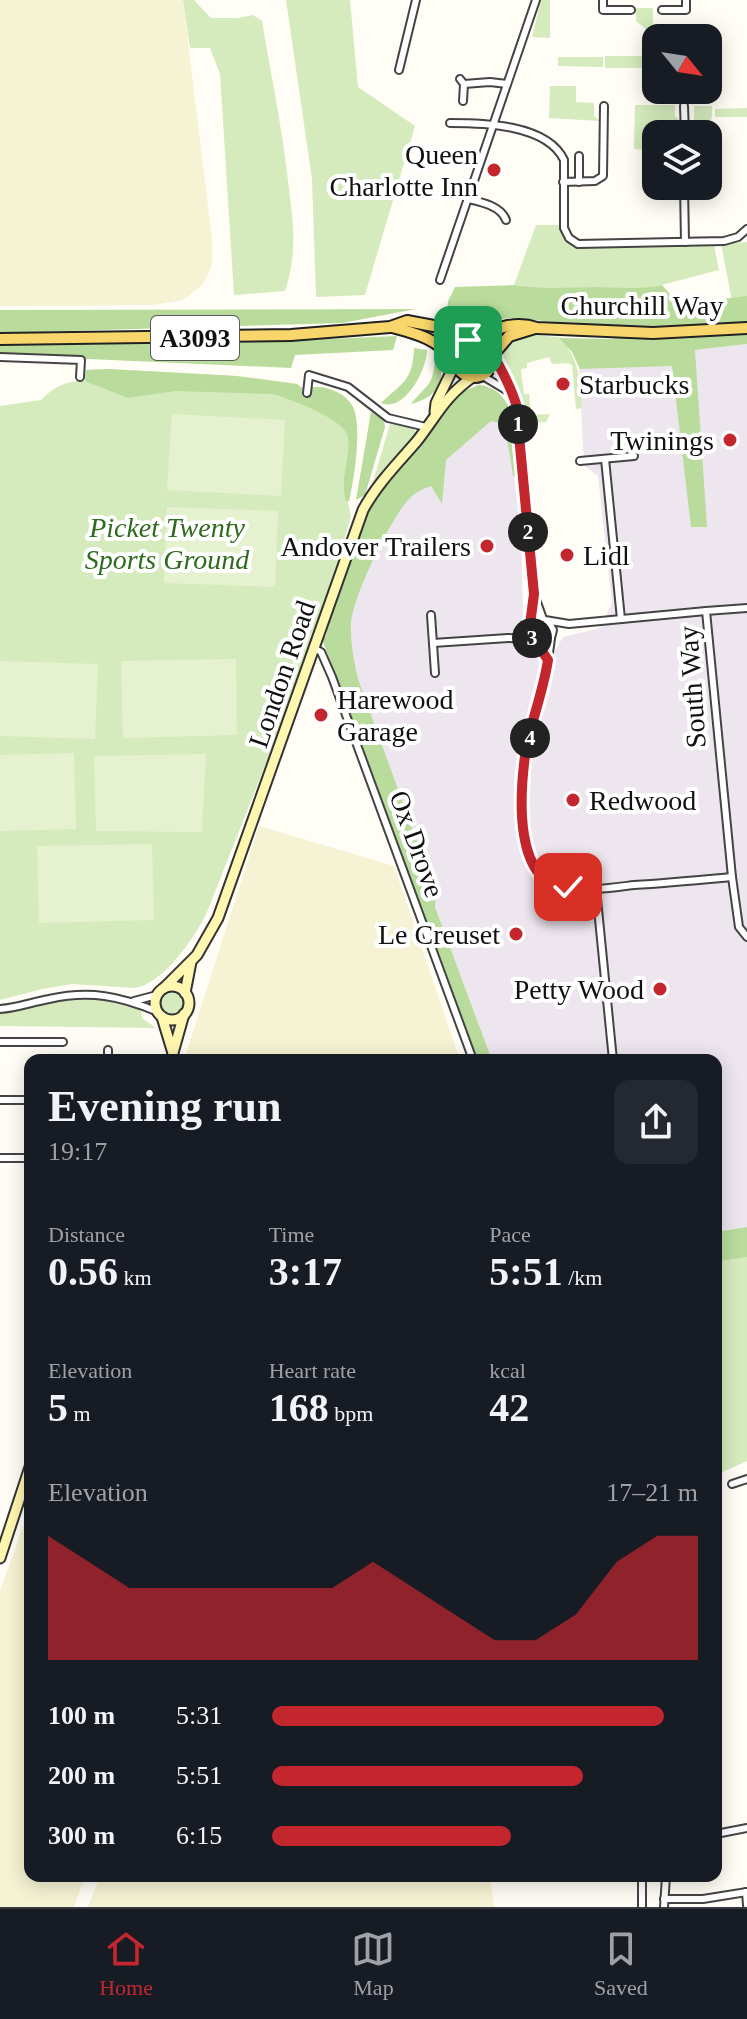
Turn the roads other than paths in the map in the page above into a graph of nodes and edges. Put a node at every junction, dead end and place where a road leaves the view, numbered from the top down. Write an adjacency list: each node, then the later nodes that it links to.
1 (416, 0): 7 (street)
2 (536, 0): 8 (street)
3 (603, 0): 5 (street)
4 (686, 0): 6 (street)
5 (631, 10)
6 (662, 10)
7 (399, 70)
8 (507, 84): 9 (street); 14 (street)
9 (463, 101)
10 (604, 106): 17 (street)
11 (684, 106): 12 (street)
12 (684, 120)
13 (450, 123): 14 (street)
14 (495, 123): 16 (street); 18 (street)
15 (579, 156): 17 (street)
16 (563, 182): 17 (street); 22 (street)
17 (579, 182)
18 (468, 199): 20 (street); 23 (street)
19 (684, 200): 22 (street)
20 (506, 220)
21 (747, 229): 22 (street)
22 (685, 242)
23 (440, 280)
24 (390, 327): 27 (main road, A3093); 28 (main road, A3093); 31 (main road, A3093)
25 (537, 328): 26 (main road, Churchill Way); 28 (main road, Churchill Way); 30 (main road, Churchill Way)
26 (747, 328)
27 (0, 339)
28 (472, 339): 30 (main road); 31 (main road)
29 (0, 357): 33 (street)
30 (492, 357): 32 (main road); 35 (street)
31 (456, 361): 32 (main road); 36 (main road, London Road)
32 (477, 376): 35 (street); 36 (main road, London Road)
33 (80, 377)
34 (307, 393): 37 (street)
35 (511, 393): 41 (street)
36 (435, 412): 37 (main road, London Road)
37 (426, 427): 53 (main road, London Road)
38 (634, 456): 39 (street)
39 (605, 459): 40 (street); 45 (street)
40 (580, 461)
41 (534, 594): 46 (street); 48 (street)
42 (747, 608): 43 (street, South Way)
43 (706, 611): 45 (street); 56 (street, South Way)
44 (431, 615): 52 (street)
45 (621, 619): 47 (street)
46 (545, 620): 47 (street); 48 (street); 49 (street)
47 (569, 624): 49 (street)
48 (531, 626): 50 (street); 51 (street)
49 (552, 635): 51 (street); 54 (street)
50 (508, 638): 51 (street); 52 (street)
51 (535, 641): 54 (street)
52 (433, 643): 55 (street)
53 (314, 648): 59 (main road, London Road); 72 (street, Ox Drove)
54 (548, 660): 57 (street)
55 (435, 673)
56 (732, 877): 57 (street); 58 (street, South Way)
57 (596, 889): 73 (street)
58 (747, 937)
59 (191, 962): 60 (main road, London Road); 61 (main road, London Road)
60 (161, 991): 61 (main road); 62 (street); 65 (main road)
61 (185, 993): 64 (main road, London Road)
62 (134, 1001): 63 (street); 65 (street)
63 (0, 1009)
64 (184, 1014): 65 (main road); 71 (main road, London Road)
65 (160, 1015): 70 (main road)
66 (0, 1042): 67 (street)
67 (63, 1042)
68 (108, 1050): 69 (street)
69 (108, 1054)
70 (172, 1054)
71 (173, 1054)
72 (471, 1054)
73 (612, 1054)
74 (0, 1100): 75 (street)
75 (24, 1100)
76 (0, 1158): 77 (street)
77 (24, 1158)
78 (747, 1479): 79 (street)
79 (732, 1484)
80 (24, 1485): 81 (main road)
81 (0, 1558)
82 (747, 1828): 83 (street)
83 (722, 1833)
84 (642, 1882): 89 (street)
85 (666, 1882): 87 (street)
86 (746, 1892): 87 (street); 88 (street)
87 (664, 1903)
88 (747, 1905)
89 (642, 1907)

